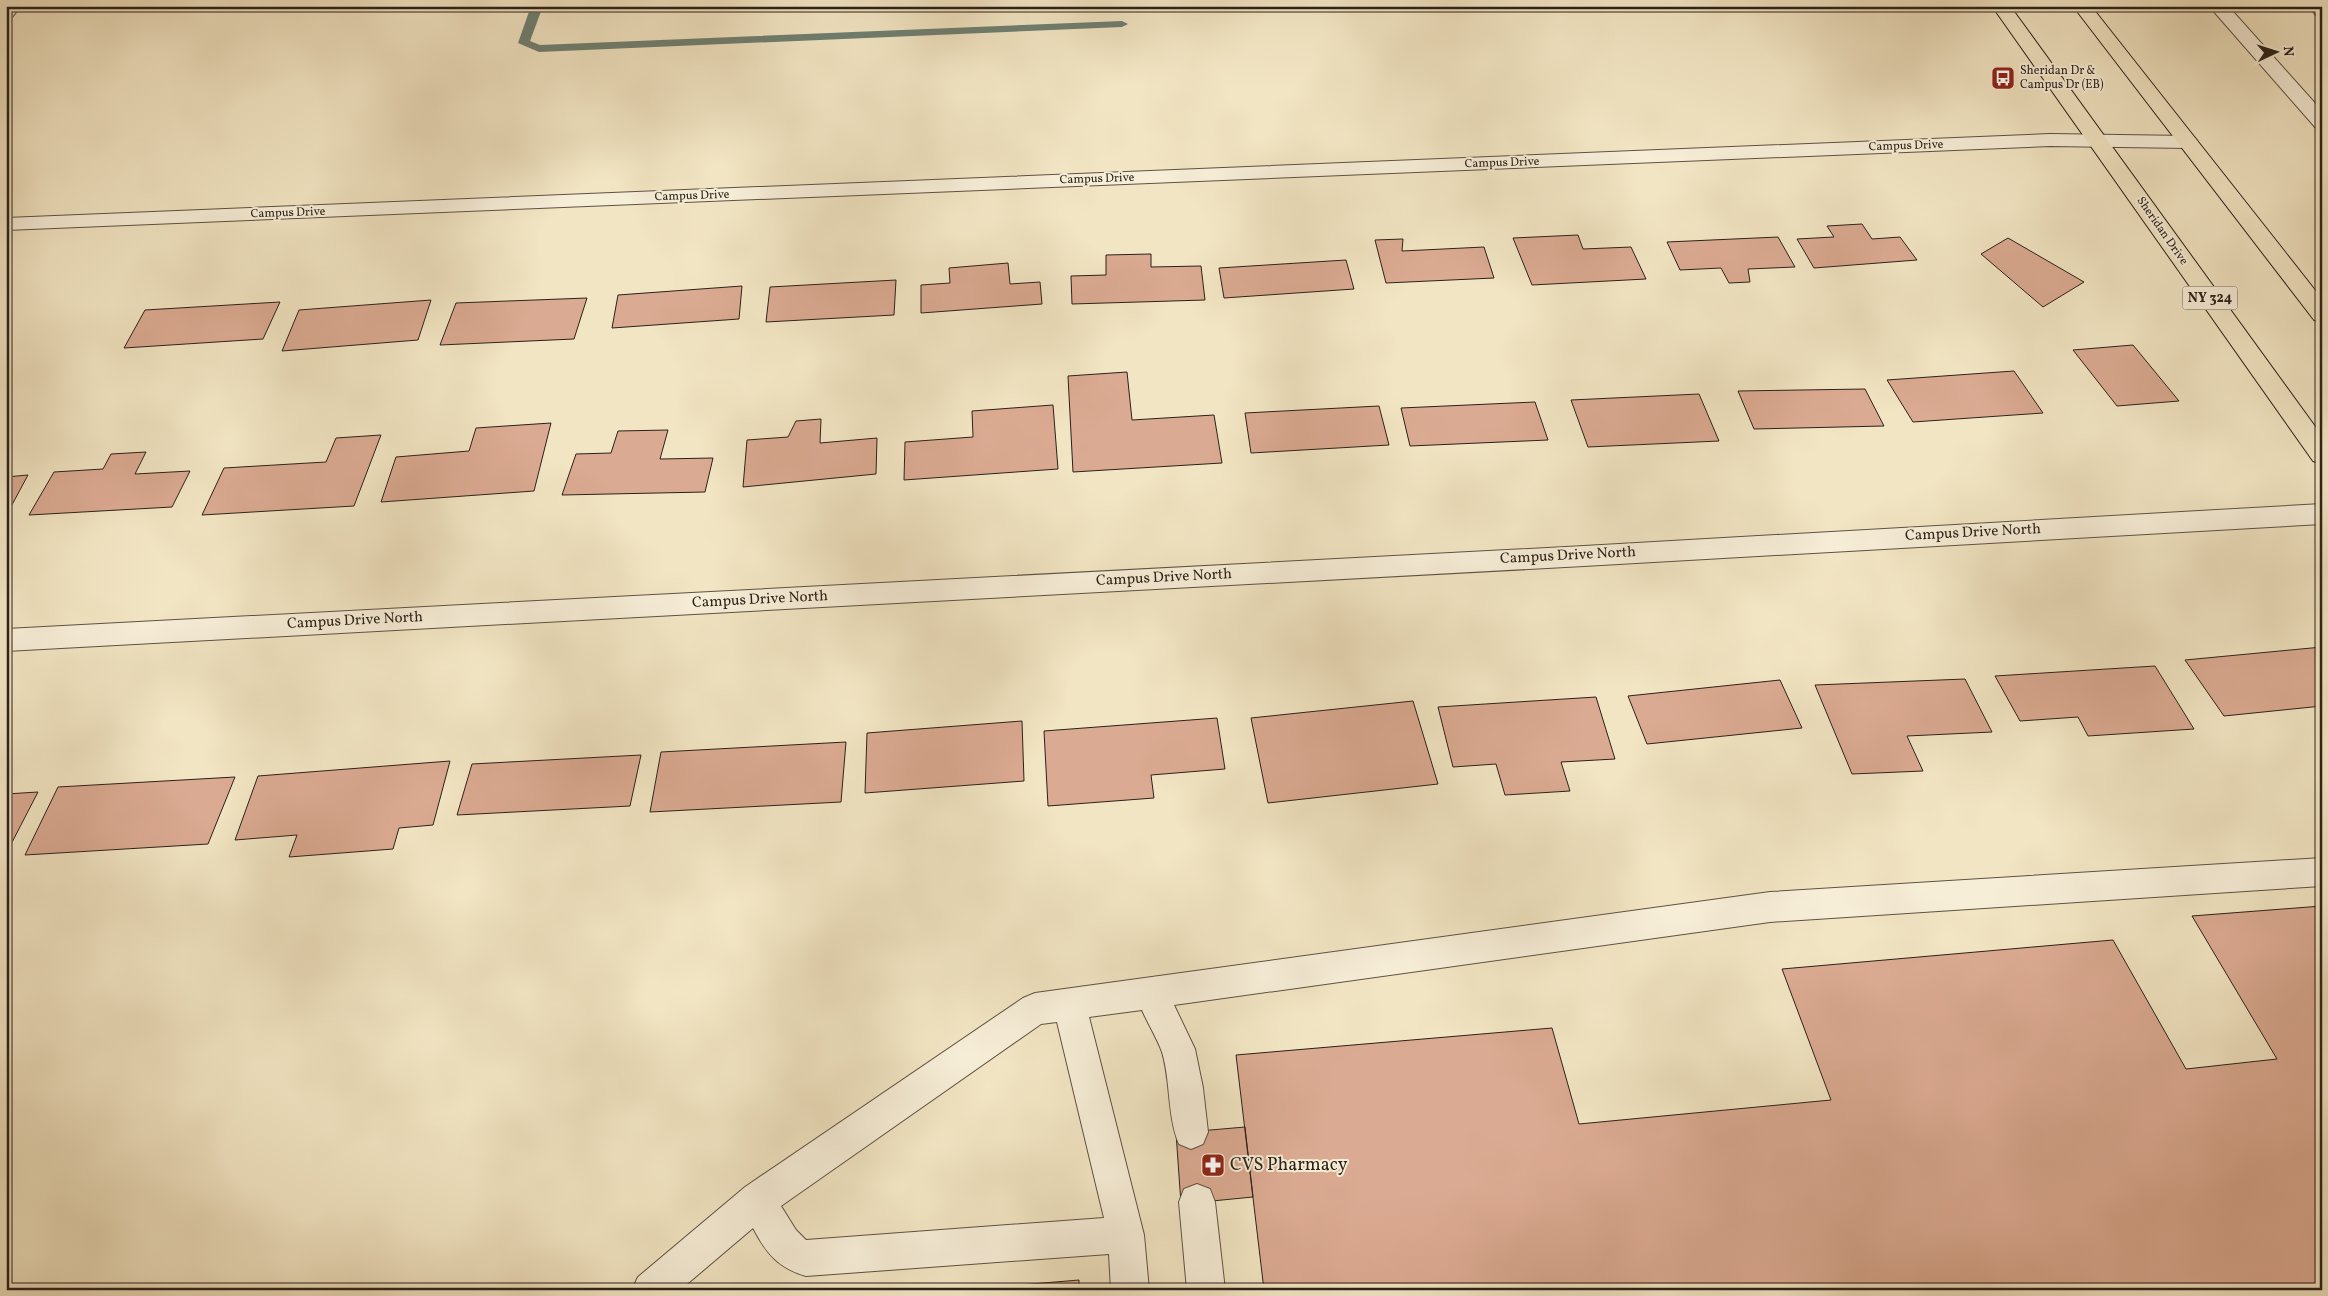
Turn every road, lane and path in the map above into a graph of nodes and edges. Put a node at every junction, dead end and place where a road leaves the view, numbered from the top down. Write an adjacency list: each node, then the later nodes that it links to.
1 (12, 6): 7 (street)
2 (2001, 6): 9 (main road, Sheridan Drive / NY 324)
3 (2082, 6): 10 (main road)
4 (2218, 6): 8 (street)
5 (2317, 6): 6 (street)
6 (2322, 11)
7 (6, 13)
8 (2322, 123)
9 (2098, 141): 10 (street, Campus Drive); 11 (street, Campus Drive); 13 (main road, Sheridan Drive / NY 324)
10 (2188, 142): 12 (main road)
11 (6, 224)
12 (2322, 315)
13 (2322, 455)
14 (2322, 514): 15 (street, Campus Drive North)
15 (6, 640)
16 (2322, 872): 17 (street)
17 (1150, 992): 18 (street); 19 (street)
18 (1069, 1003): 20 (street); 22 (street)
19 (1190, 1132)
20 (758, 1200): 22 (street); 23 (street)
21 (1198, 1202): 25 (street)
22 (1126, 1235): 24 (street)
23 (651, 1290)
24 (1130, 1290)
25 (1206, 1290)

